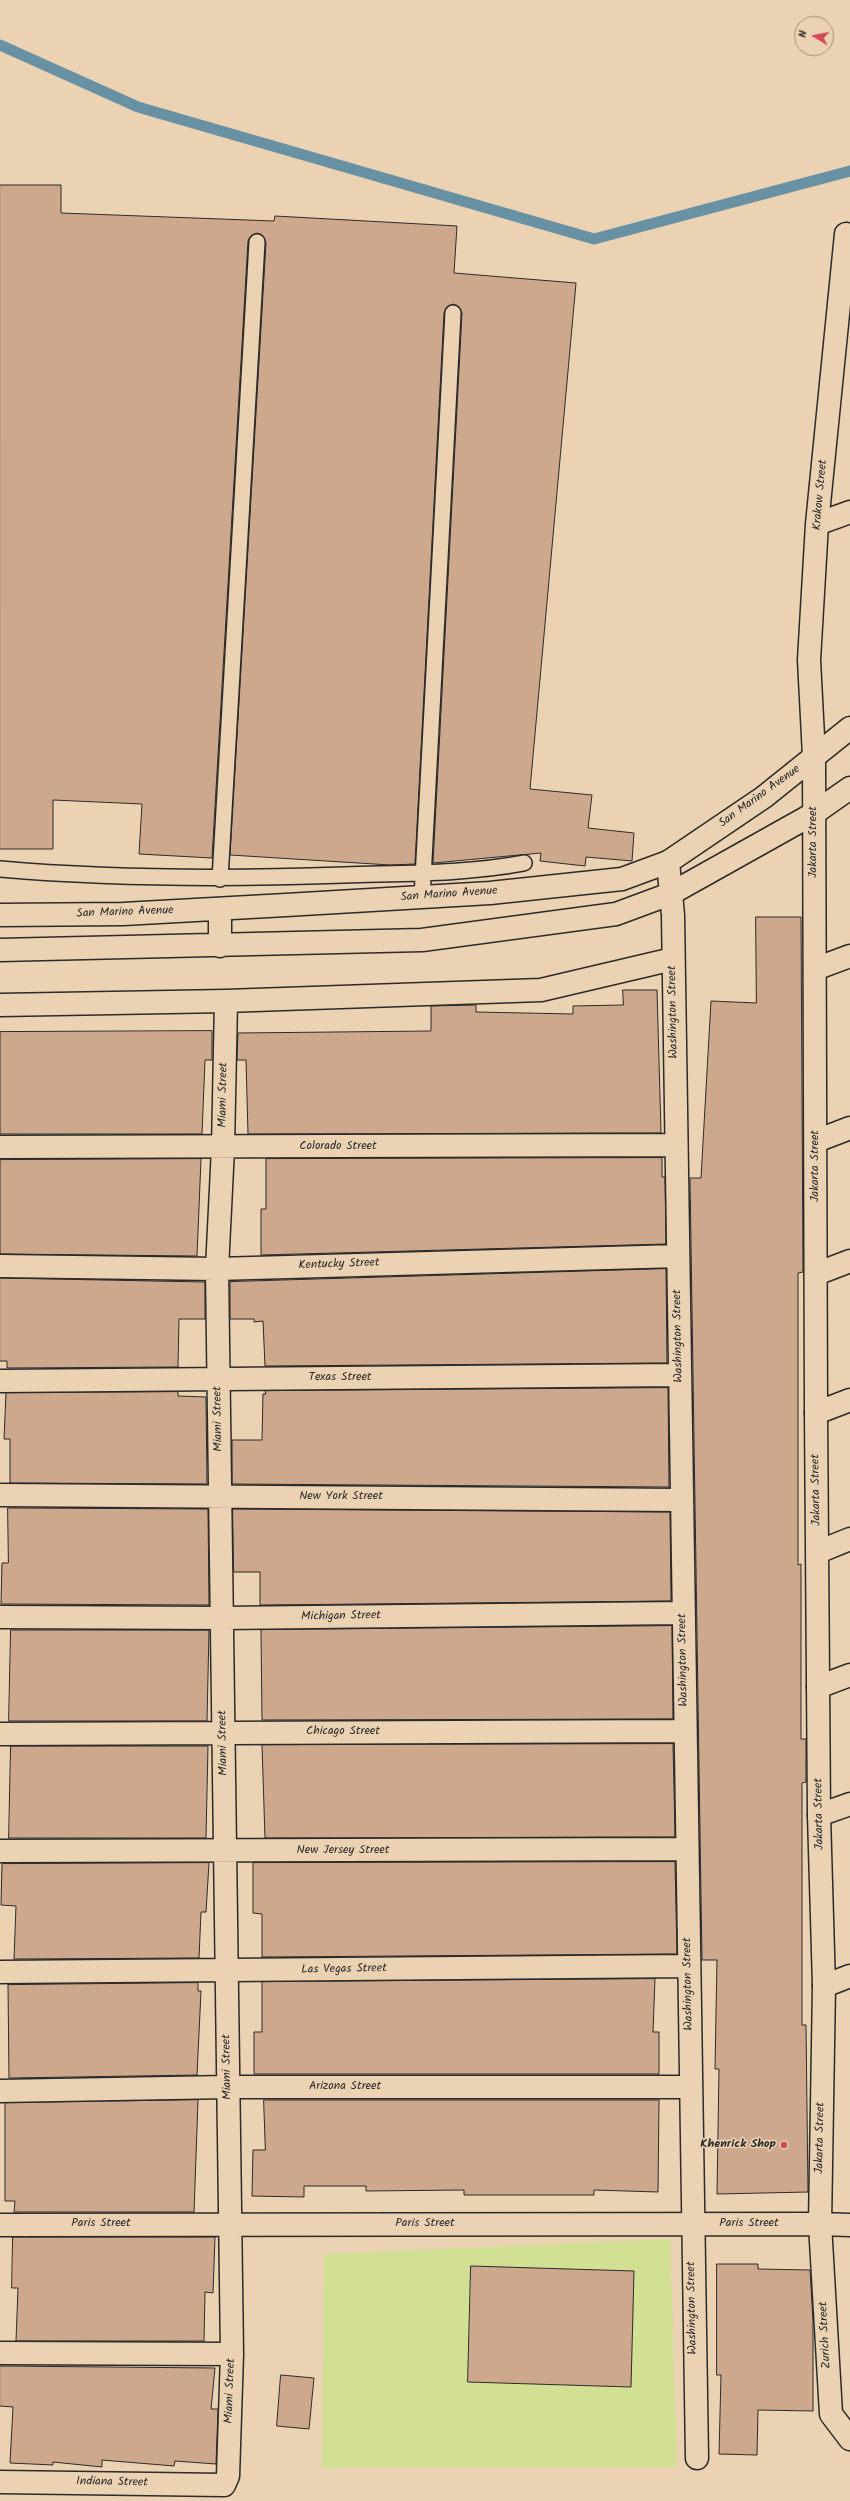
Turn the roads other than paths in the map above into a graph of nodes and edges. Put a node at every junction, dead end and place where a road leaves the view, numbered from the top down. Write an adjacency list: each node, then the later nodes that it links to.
1 (846, 234): 5 (street, Krakow Street)
2 (256, 242): 14 (lane)
3 (453, 313): 13 (lane)
4 (850, 512): 5 (street)
5 (817, 524): 7 (street, Krakow Street)
6 (850, 728): 7 (street, San Marino Avenue)
7 (814, 756): 9 (street, Jakarta Street); 10 (street, San Marino Avenue)
8 (850, 788): 9 (street)
9 (813, 814): 15 (street); 23 (street, Jakarta Street)
10 (668, 862): 15 (street, Washington Street); 16 (street, San Marino Avenue)
11 (524, 863): 13 (lane)
12 (0, 869): 14 (lane)
13 (422, 873): 14 (lane); 16 (lane)
14 (220, 879)
15 (670, 894): 19 (street); 22 (street, Washington Street)
16 (422, 897): 17 (street, San Marino Avenue)
17 (220, 909): 18 (street, San Marino Avenue); 19 (street)
18 (0, 916)
19 (220, 946): 20 (street)
20 (0, 950)
21 (850, 956): 23 (street)
22 (673, 959): 24 (street); 28 (street, Washington Street)
23 (815, 969): 27 (street, Jakarta Street)
24 (226, 1001): 25 (street); 30 (street, Miami Street)
25 (0, 1004)
26 (850, 1128): 27 (street)
27 (816, 1141): 35 (street, Jakarta Street)
28 (676, 1145): 30 (street, Colorado Street); 31 (street, Washington Street)
29 (0, 1147): 30 (street, Colorado Street)
30 (223, 1148): 34 (street, Miami Street)
31 (678, 1256): 34 (street, Kentucky Street); 36 (street, Washington Street)
32 (850, 1260): 35 (street)
33 (0, 1266): 34 (street, Kentucky Street)
34 (217, 1269): 37 (street, Miami Street)
35 (816, 1274): 40 (street, Jakarta Street)
36 (680, 1375): 37 (street, Texas Street); 43 (street, Washington Street)
37 (219, 1379): 38 (street, Texas Street); 42 (street, Miami Street)
38 (0, 1381)
39 (850, 1400): 40 (street)
40 (816, 1412): 45 (street, Jakarta Street)
41 (0, 1496): 42 (street, New York Street)
42 (220, 1496): 43 (street, New York Street); 48 (street, Miami Street)
43 (682, 1500): 46 (street, Washington Street)
44 (850, 1540): 45 (street)
45 (818, 1552): 50 (street, Jakarta Street)
46 (683, 1613): 48 (street, Michigan Street); 51 (street, Washington Street)
47 (0, 1617): 48 (street, Michigan Street)
48 (222, 1618): 52 (street, Miami Street)
49 (850, 1675): 50 (street)
50 (818, 1687): 55 (street, Jakarta Street)
51 (685, 1731): 52 (street, Chicago Street); 56 (street, Washington Street)
52 (224, 1732): 53 (street, Chicago Street); 58 (street, Miami Street)
53 (0, 1734)
54 (850, 1804): 55 (street)
55 (819, 1815): 63 (street, Jakarta Street)
56 (686, 1849): 58 (street, New Jersey Street); 59 (street, Washington Street)
57 (0, 1851): 58 (street, New Jersey Street)
58 (225, 1851): 60 (street, Miami Street)
59 (688, 1966): 60 (street, Las Vegas Street); 65 (street, Washington Street)
60 (227, 1971): 61 (street, Las Vegas Street); 64 (street, Miami Street)
61 (0, 1972)
62 (850, 1976): 63 (street)
63 (824, 1986): 70 (street, Jakarta Street)
64 (228, 2087): 65 (street, Arizona Street); 66 (street, Arizona Street); 68 (street, Miami Street)
65 (690, 2087): 69 (street, Washington Street)
66 (0, 2091)
67 (0, 2224): 68 (street, Paris Street)
68 (230, 2224): 69 (street, Paris Street); 73 (street, Miami Street)
69 (691, 2224): 70 (street, Paris Street); 75 (street, Washington Street)
70 (820, 2224): 71 (street, Paris Street); 74 (street, Zurich Street)
71 (850, 2225)
72 (0, 2353): 73 (street)
73 (232, 2354): 77 (street, Miami Street)
74 (850, 2439)
75 (696, 2458)
76 (0, 2482): 77 (street, Indiana Street)
77 (224, 2485)

